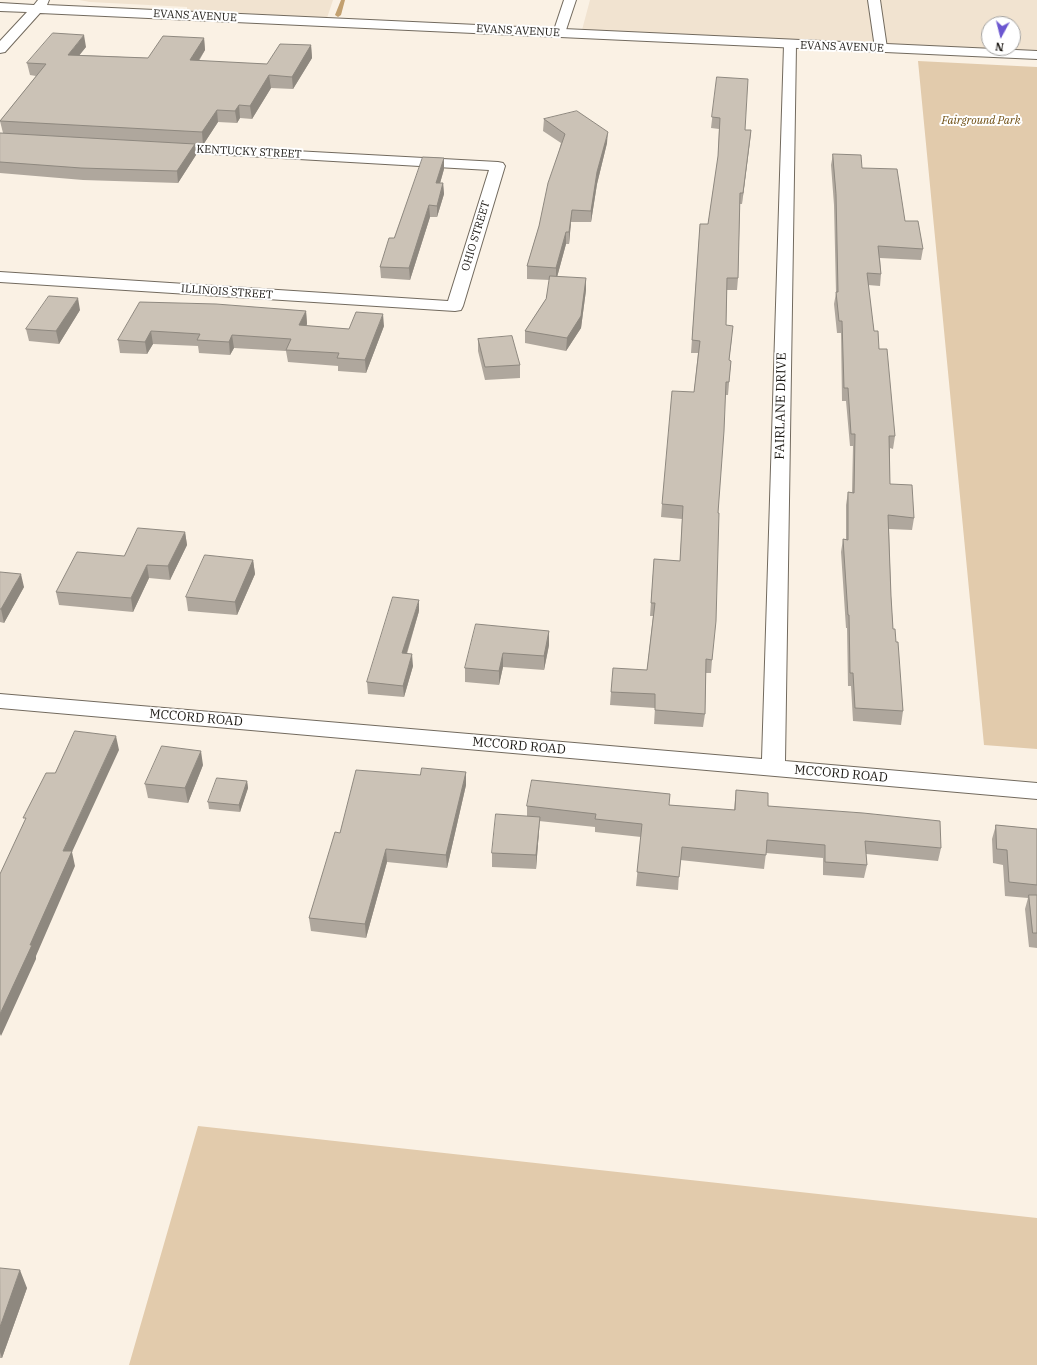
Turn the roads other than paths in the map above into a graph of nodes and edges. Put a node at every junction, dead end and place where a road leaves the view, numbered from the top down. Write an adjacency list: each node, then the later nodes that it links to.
1 (570, 0): 5 (street)
2 (874, 0): 7 (street)
3 (41, 4): 4 (street, EVANS AVENUE); 5 (street, EVANS AVENUE); 8 (street)
4 (0, 7)
5 (559, 33): 6 (street, EVANS AVENUE)
6 (790, 45): 7 (street, EVANS AVENUE); 15 (street, FAIRLANE DRIVE)
7 (881, 48): 9 (street, EVANS AVENUE)
8 (0, 49)
9 (1037, 56)
10 (150, 147): 11 (street, KENTUCKY STREET)
11 (498, 166): 13 (street, OHIO STREET)
12 (0, 278): 13 (street, ILLINOIS STREET)
13 (455, 306)
14 (0, 701): 15 (street, MCCORD ROAD)
15 (773, 768): 16 (street, MCCORD ROAD)
16 (1037, 791)

